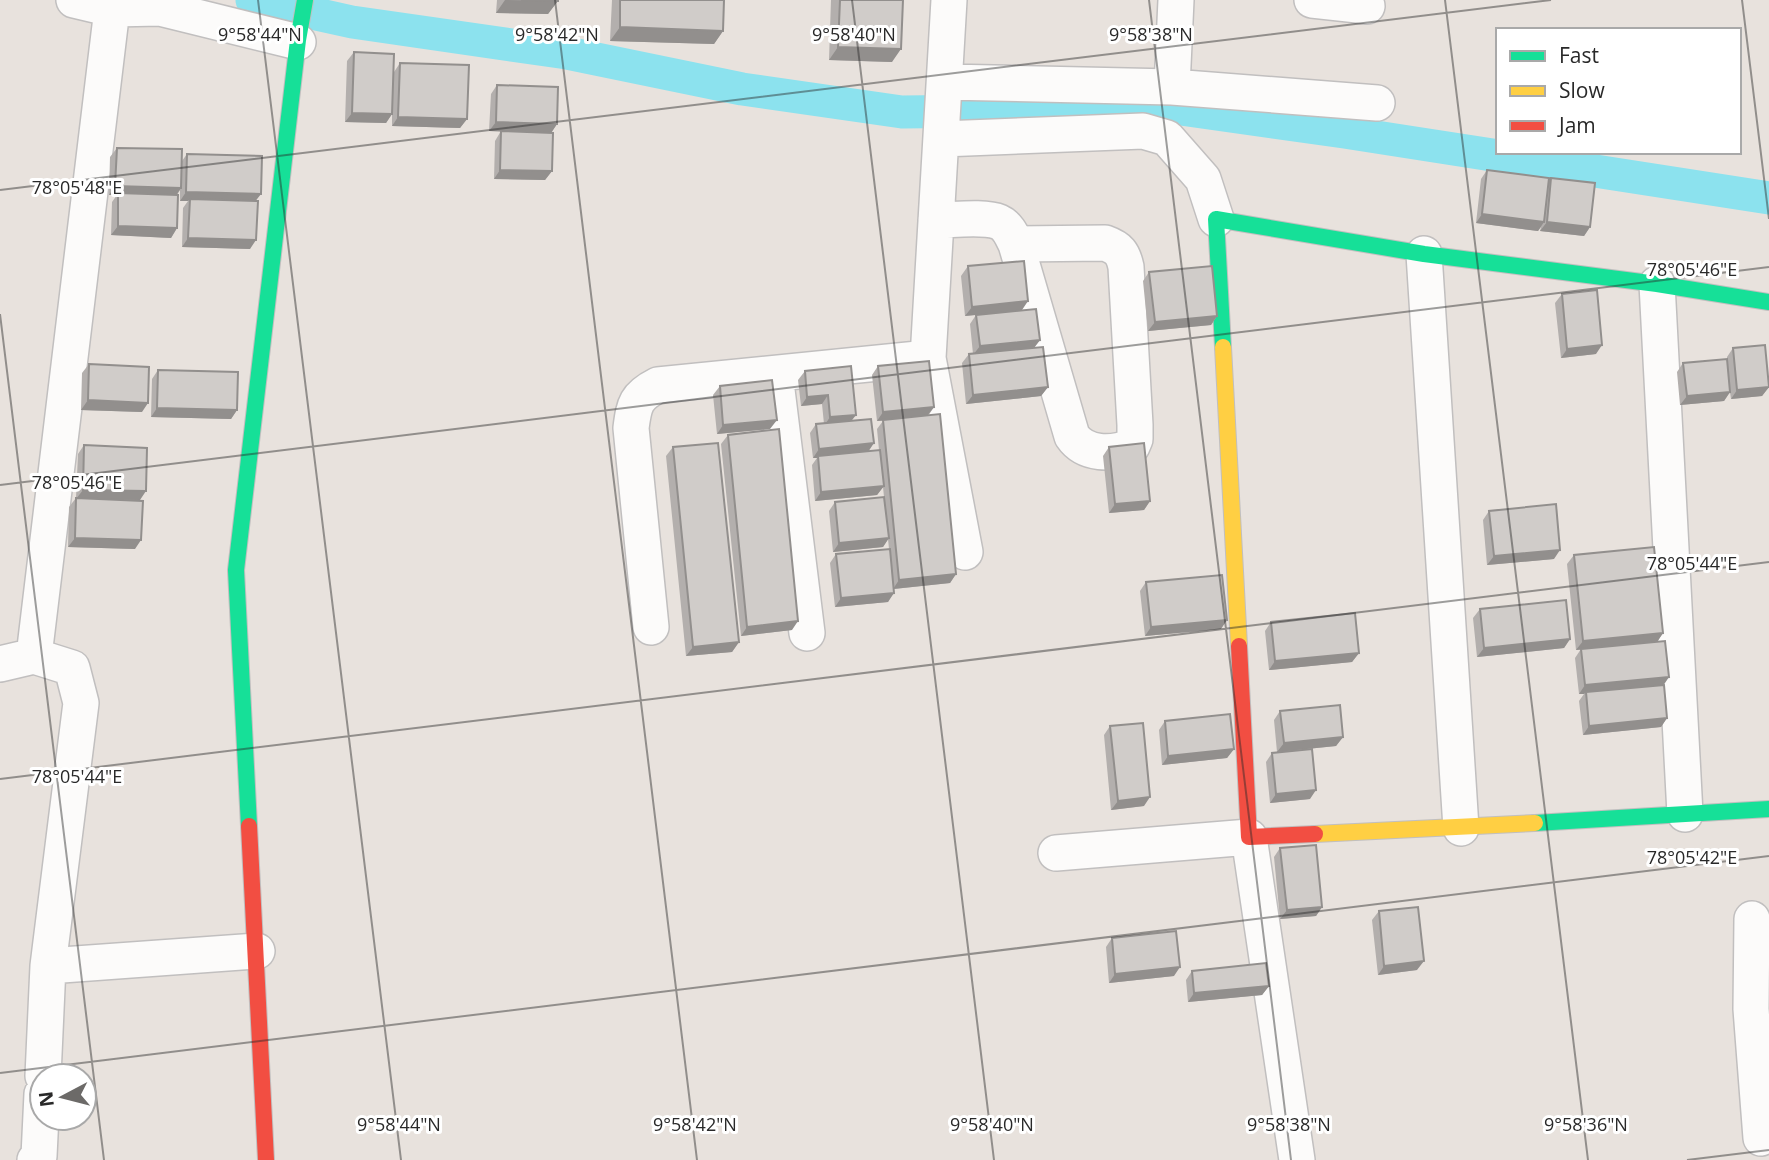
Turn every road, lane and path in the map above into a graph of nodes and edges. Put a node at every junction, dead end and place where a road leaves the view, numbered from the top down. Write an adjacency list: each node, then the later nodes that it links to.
1 (74, 0): 8 (street)
2 (305, 0): 9 (street)
3 (949, 0): 10 (street)
4 (1175, 0): 11 (street)
5 (1312, 0): 7 (street)
6 (161, 5): 8 (street); 9 (street)
7 (1367, 6)
8 (112, 9): 25 (street)
9 (298, 41): 33 (street)
10 (946, 83): 11 (street); 13 (street)
11 (1172, 87): 12 (street)
12 (1377, 103)
13 (943, 138): 14 (street); 15 (street)
14 (1216, 219): 17 (street); 30 (street)
15 (936, 220): 16 (street); 20 (street)
16 (1016, 244): 16 (street)
17 (1424, 254): 18 (street); 29 (street)
18 (1657, 284): 19 (street); 28 (street)
19 (1769, 302)
20 (928, 358): 21 (street); 22 (street)
21 (775, 374): 23 (street); 24 (street)
22 (965, 552)
23 (651, 626)
24 (807, 634)
25 (34, 656): 26 (street); 34 (street)
26 (0, 664)
27 (1769, 808): 28 (street)
28 (1685, 814): 29 (street)
29 (1461, 828): 30 (street)
30 (1249, 837): 31 (street); 41 (street)
31 (1056, 853)
32 (1752, 919): 35 (street)
33 (257, 951): 34 (street); 40 (street)
34 (48, 966): 36 (street)
35 (1760, 1008): 38 (street)
36 (44, 1062)
37 (40, 1132): 39 (street)
38 (1761, 1138)
39 (35, 1160)
40 (266, 1160)
41 (1297, 1160)

